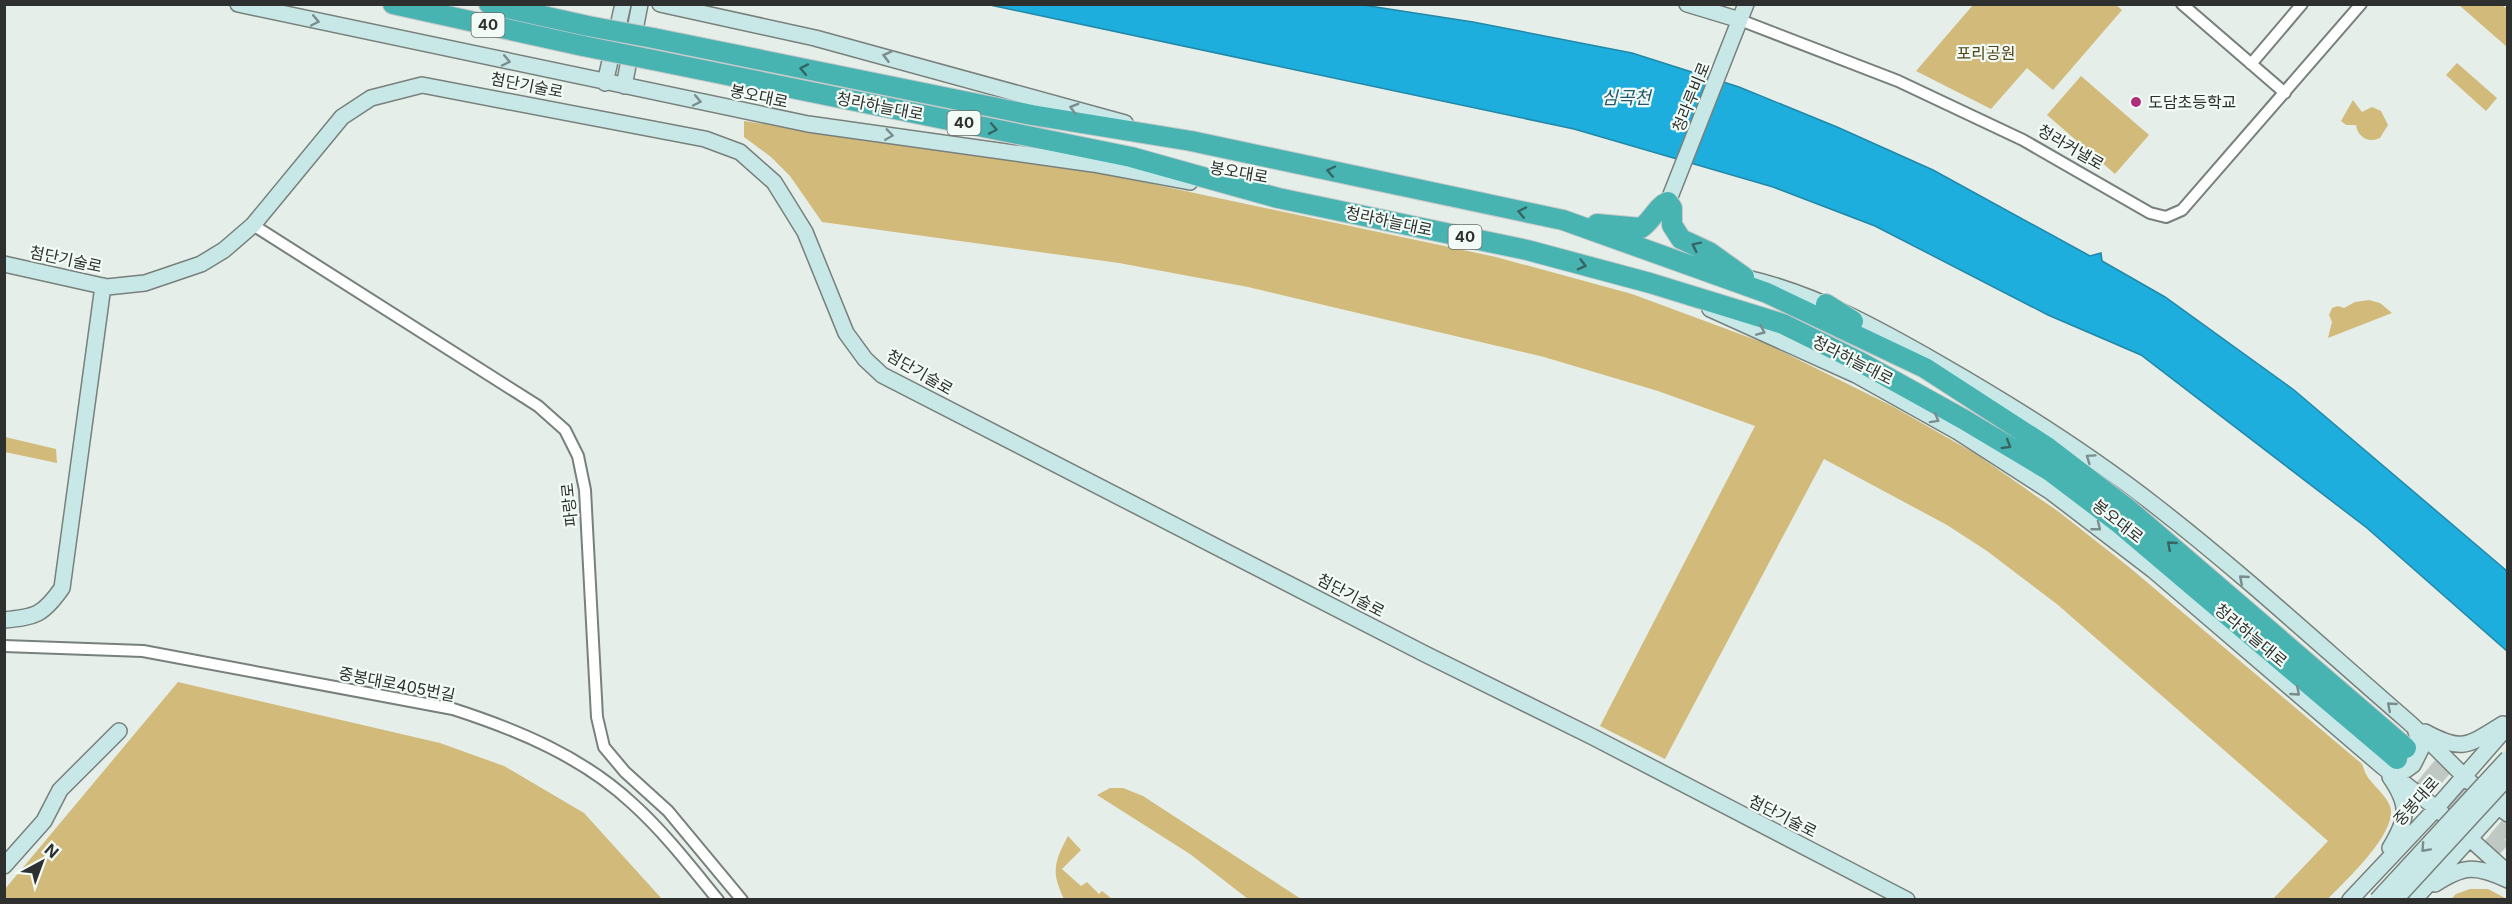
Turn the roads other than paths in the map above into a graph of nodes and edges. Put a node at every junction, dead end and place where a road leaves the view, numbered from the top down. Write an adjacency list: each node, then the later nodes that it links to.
1 (238, 4): 16 (street, 봉오대로 / 40, one-way to 16)
2 (393, 4): 20 (highway, 청라하늘대로 / 40, one-way to 20, bridge)
3 (489, 4): 19 (highway, 청라하늘대로 / 40, one-way to 3, bridge)
4 (623, 4): 16 (street)
5 (640, 4): 17 (street)
6 (660, 4): 13 (street, 40)
7 (704, 4): 13 (street)
8 (1687, 4): 14 (street, 청라커낼로)
9 (1746, 4): 14 (street, 청라루비로)
10 (2182, 4): 15 (street)
11 (2361, 4): 18 (street, 청라커낼로)
12 (2297, 6): 15 (street)
13 (729, 19): 19 (street, 40, one-way to 13)
14 (1740, 20): 18 (street, 청라커낼로); 21 (street, 청라루비로)
15 (2251, 64): 18 (street)
16 (605, 83): 17 (street, 봉오대로 / 40)
17 (624, 86): 20 (street, 봉오대로 / 40, one-way to 20)
18 (2285, 93)
19 (1191, 141): 22 (highway, 청라하늘대로 / 40, one-way to 19)
20 (1278, 198): 36 (highway, 청라하늘대로 / 40, one-way to 36)
21 (1668, 202): 22 (highway); 26 (highway, one-way to 21)
22 (1563, 220): 24 (highway, 청라하늘대로 / 40)
23 (252, 225): 27 (street, 첨단기술로); 48 (street, 파랑로); 49 (street, 첨단기술로)
24 (1677, 261): 26 (street, 봉오대로 / 40); 29 (highway, 청라하늘대로)
25 (4, 264): 27 (street, 첨단기술로)
26 (1744, 277): 28 (street, 봉오대로 / 40)
27 (103, 286): 30 (street)
28 (1826, 304): 29 (highway); 34 (street, 봉오대로 / 40, one-way to 28)
29 (1951, 384): 36 (highway, 청라하늘대로, one-way to 29)
30 (4, 620)
31 (4, 646): 47 (street, 중봉대로405번길)
32 (2508, 721): 34 (street)
33 (2508, 726): 38 (street, 중봉대로)
34 (2414, 727): 36 (street); 38 (street, 봉오대로 / 40)
35 (119, 731): 43 (street)
36 (2395, 758): 41 (street); 44 (street)
37 (2508, 758): 51 (street, one-way to 51, bridge)
38 (2463, 776): 40 (street, 봉오대로 / 40); 41 (street, 중봉대로)
39 (2508, 777): 52 (street, bridge)
40 (2504, 806): 42 (street)
41 (2436, 807): 42 (street); 44 (street, 중봉대로)
42 (2471, 839): 45 (street); 53 (street)
43 (4, 866)
44 (2377, 872): 50 (street, 중봉대로)
45 (2508, 873)
46 (2508, 880): 53 (street)
47 (718, 900)
48 (742, 900)
49 (1907, 900)
50 (2350, 900)
51 (2377, 900)
52 (2395, 900)
53 (2415, 900)

